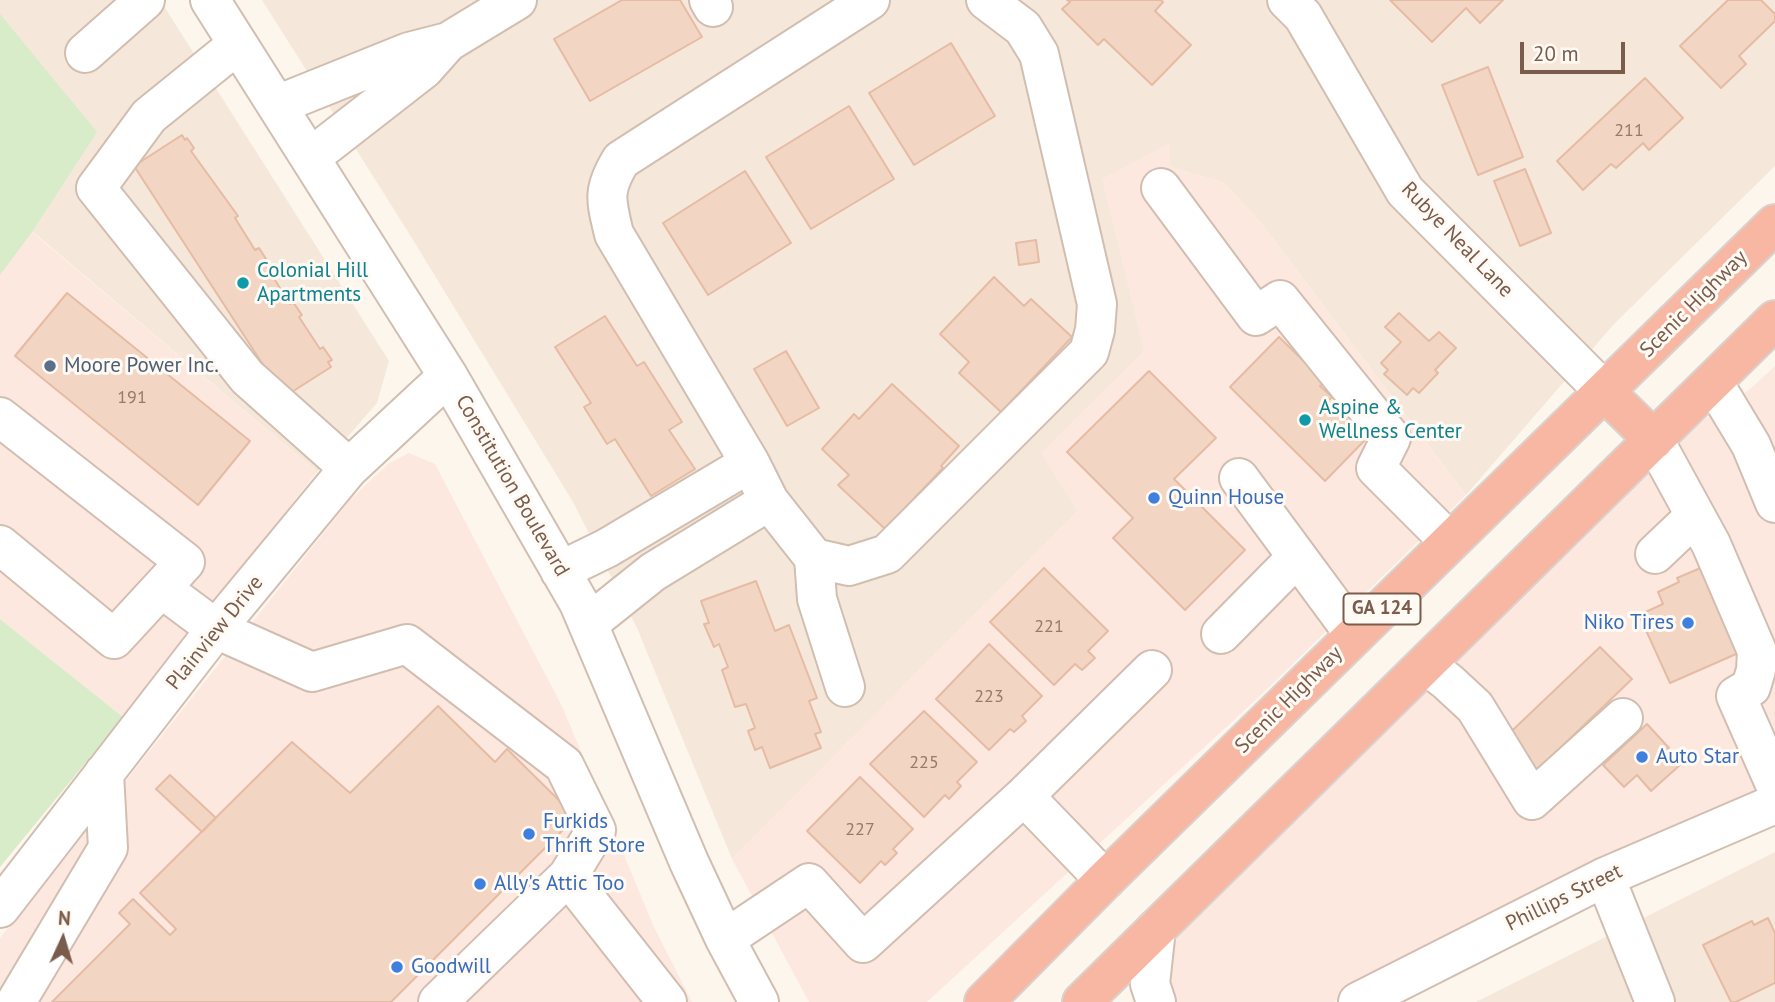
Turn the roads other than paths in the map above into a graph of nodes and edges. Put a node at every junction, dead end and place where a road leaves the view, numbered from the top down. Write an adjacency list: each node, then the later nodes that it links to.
1 (145, 0): 9 (street)
2 (210, 0): 8 (street, Constitution Boulevard)
3 (517, 0): 7 (street)
4 (870, 0): 21 (street)
5 (986, 0): 31 (street)
6 (1287, 0): 17 (street, Rubye Neal Lane)
7 (448, 42): 10 (street); 11 (street)
8 (238, 44): 10 (street, Constitution Boulevard); 22 (street)
9 (85, 53)
10 (277, 105): 11 (street, Constitution Boulevard)
11 (311, 157): 15 (street, Constitution Boulevard)
12 (1161, 188): 27 (street)
13 (1775, 224): 17 (highway, Scenic Highway / GA 124)
14 (1775, 320): 16 (highway)
15 (449, 376): 22 (street, Plainview Drive); 32 (street, Constitution Boulevard)
16 (1713, 382): 19 (highway); 20 (street)
17 (1605, 392): 19 (highway); 27 (highway, Scenic Highway / GA 124)
18 (0, 417): 33 (street)
19 (1654, 440): 26 (street); 38 (highway)
20 (1766, 457): 25 (street)
21 (750, 463): 24 (street); 32 (street)
22 (349, 468): 35 (street, Plainview Drive)
23 (1239, 478): 30 (street)
24 (769, 501): 31 (street); 34 (street)
25 (1775, 503)
26 (1695, 516): 29 (street); 43 (street)
27 (1450, 542): 37 (highway, Scenic Highway / GA 124)
28 (0, 545): 33 (street)
29 (1655, 554)
30 (1297, 557): 36 (street); 37 (street)
31 (814, 558): 40 (street)
32 (560, 571): 34 (street, Constitution Boulevard)
33 (161, 588): 35 (street)
34 (588, 624): 51 (street, Constitution Boulevard)
35 (216, 629): 42 (street, Plainview Drive); 46 (street)
36 (1220, 634)
37 (1355, 635): 48 (highway, Scenic Highway / GA 124)
38 (1426, 664): 41 (street); 50 (highway)
39 (1152, 670): 44 (street)
40 (845, 687)
41 (1623, 718)
42 (104, 773): 49 (street, Plainview Drive); 52 (street)
43 (1775, 784)
44 (1024, 796): 48 (street); 51 (street)
45 (1775, 804): 47 (street, Phillips Street)
46 (568, 876): 53 (street); 54 (street)
47 (1605, 877): 59 (street, Phillips Street); 60 (street)
48 (1105, 880): 56 (highway, Scenic Highway / GA 124)
49 (0, 908)
50 (1156, 929): 57 (highway); 58 (street)
51 (725, 939): 55 (street, Constitution Boulevard)
52 (16, 1002)
53 (438, 1002)
54 (667, 1002)
55 (759, 1002)
56 (984, 1002)
57 (1082, 1002)
58 (1156, 1002)
59 (1358, 1002)
60 (1655, 1002)

